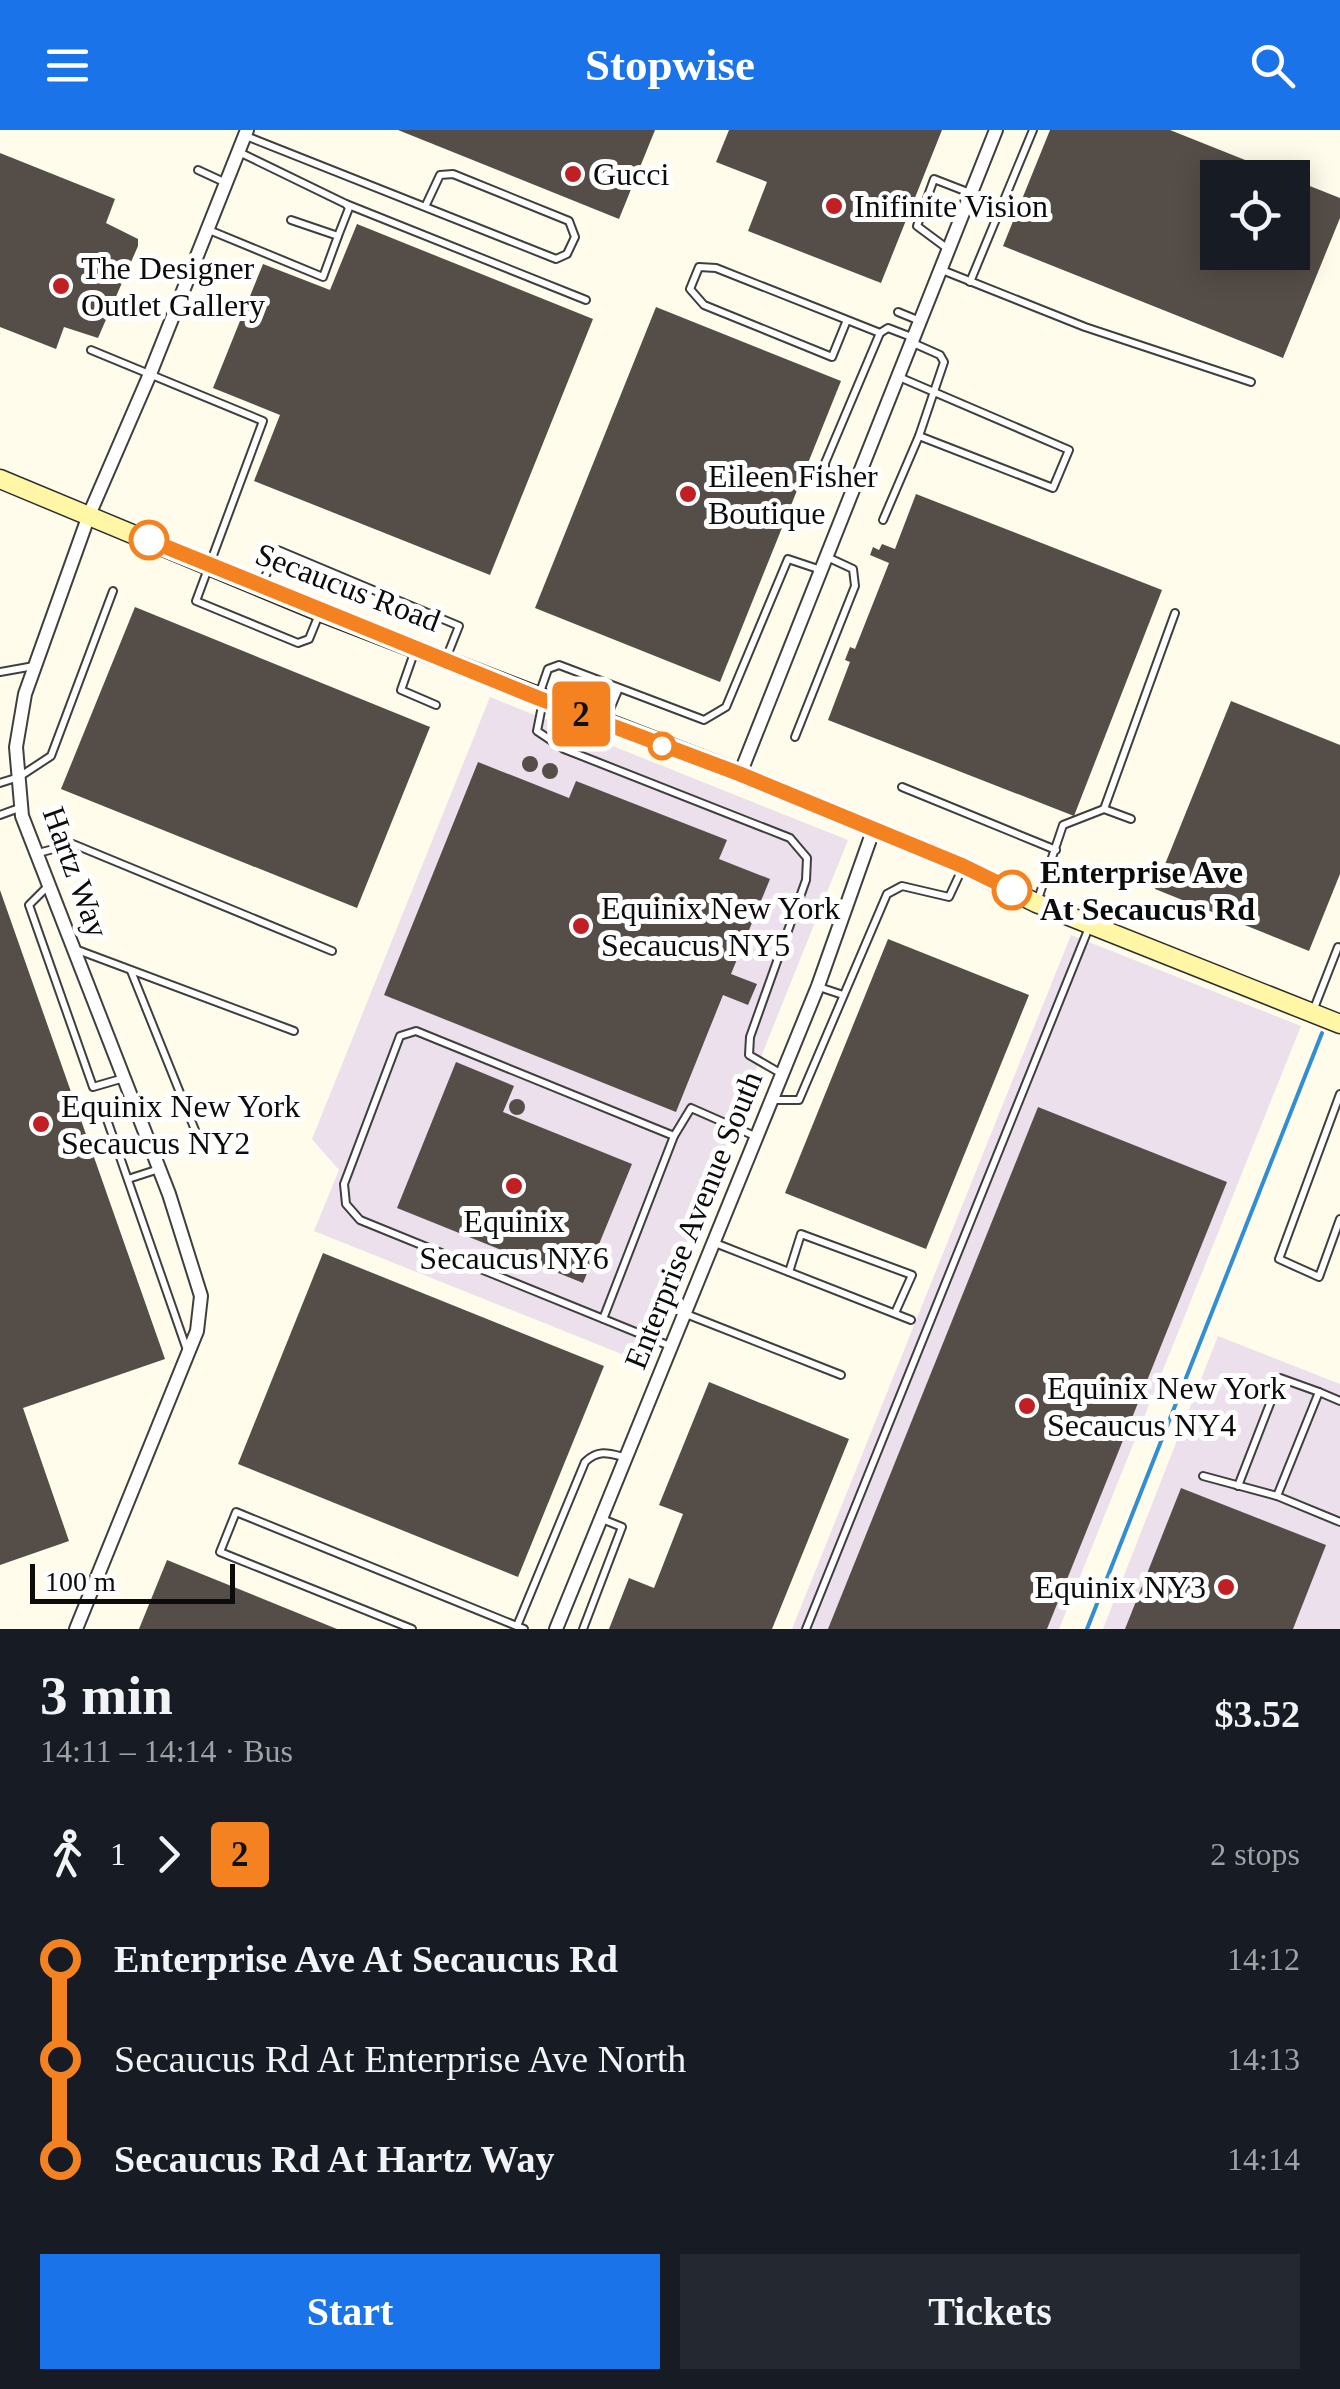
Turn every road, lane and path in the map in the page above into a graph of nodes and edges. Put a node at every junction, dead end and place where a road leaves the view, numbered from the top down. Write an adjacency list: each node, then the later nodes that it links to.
1 (996, 130): 7 (street)
2 (1034, 130): 15 (lane)
3 (246, 132): 4 (street, Hartz Way); 9 (lane)
4 (238, 152): 6 (street, Hartz Way); 8 (lane)
5 (198, 170): 6 (lane)
6 (226, 183): 11 (street, Hartz Way)
7 (971, 194): 13 (street); 13 (lane)
8 (346, 204): 12 (lane); 16 (lane)
9 (425, 207): 9 (lane)
10 (291, 220): 12 (lane)
11 (208, 230): 12 (lane); 23 (street, Hartz Way)
12 (338, 236)
13 (949, 250): 14 (street)
14 (941, 269): 15 (lane); 19 (street)
15 (970, 282): 25 (lane)
16 (586, 300)
17 (898, 312): 19 (lane)
18 (847, 320): 18 (lane); 20 (lane)
19 (920, 322): 21 (street)
20 (880, 333): 21 (lane); 29 (lane)
21 (913, 340): 24 (street); 26 (lane)
22 (91, 350): 23 (lane)
23 (150, 374): 30 (street, Hartz Way); 33 (lane)
24 (898, 376): 26 (lane); 29 (street)
25 (1250, 382)
26 (934, 393): 27 (lane); 27 (lane)
27 (919, 436): 31 (lane)
28 (0, 480): 30 (main road, Secaucus Road)
29 (853, 484): 32 (street)
30 (89, 515): 33 (main road, Secaucus Road); 40 (street, Hartz Way)
31 (883, 520)
32 (823, 563): 42 (lane); 46 (lane); 47 (street)
33 (208, 565): 34 (main road, Secaucus Road); 36 (lane)
34 (260, 586): 36 (main road, Secaucus Road); 39 (lane)
35 (113, 592): 48 (lane)
36 (320, 612): 38 (main road, Secaucus Road)
37 (1174, 613): 52 (lane)
38 (416, 647): 39 (main road, Secaucus Road); 44 (lane)
39 (447, 658): 43 (main road, Secaucus Road)
40 (35, 665): 41 (lane); 48 (street, Hartz Way)
41 (0, 672)
42 (619, 688): 43 (lane); 45 (lane)
43 (541, 699): 45 (main road, Secaucus Road); 71 (lane)
44 (436, 705)
45 (604, 722): 47 (main road, Secaucus Road)
46 (795, 737)
47 (740, 774): 55 (main road, Secaucus Road)
48 (19, 778): 49 (lane); 51 (street, Hartz Way)
49 (0, 783)
50 (902, 787): 56 (lane)
51 (22, 807): 53 (lane); 57 (street, Hartz Way)
52 (1104, 809): 54 (lane); 56 (lane)
53 (0, 815)
54 (1131, 819)
55 (874, 828): 58 (main road, Secaucus Road); 66 (street, Enterprise Avenue South)
56 (1056, 850): 60 (lane)
57 (37, 853): 59 (street, Hartz Way); 64 (lane)
58 (963, 866): 60 (main road, Secaucus Road); 67 (lane)
59 (49, 885): 63 (street, Hartz Way); 72 (lane)
60 (1036, 903): 61 (main road, Secaucus Road)
61 (1090, 924): 68 (main road, Secaucus Road); 104 (lane)
62 (1338, 947): 68 (lane)
63 (74, 949): 65 (lane); 72 (street, Hartz Way)
64 (332, 952)
65 (131, 970): 70 (lane); 76 (lane)
66 (818, 986): 67 (lane); 71 (street, Enterprise Avenue South)
67 (843, 996): 75 (lane)
68 (1313, 1013): 69 (main road, Secaucus Road)
69 (1340, 1024)
70 (294, 1031)
71 (782, 1074): 75 (street, Enterprise Avenue South)
72 (124, 1078): 74 (street, Hartz Way)
73 (1340, 1094): 81 (lane)
74 (132, 1099): 79 (street, Hartz Way); 80 (lane)
75 (772, 1100): 78 (street, Enterprise Avenue South)
76 (197, 1135)
77 (674, 1136): 78 (lane); 86 (lane); 86 (lane)
78 (757, 1137): 82 (street, Enterprise Avenue South)
79 (160, 1168): 80 (lane); 89 (street, Hartz Way)
80 (128, 1179): 89 (lane)
81 (1340, 1219)
82 (714, 1242): 83 (lane); 85 (street, Enterprise Avenue South)
83 (789, 1272): 84 (lane); 84 (lane)
84 (895, 1313): 87 (lane)
85 (684, 1314): 88 (street, Enterprise Avenue South); 90 (lane)
86 (604, 1319): 88 (lane)
87 (911, 1320)
88 (671, 1346): 93 (street, Enterprise Avenue South)
89 (188, 1352): 100 (street, Hartz Way)
90 (841, 1374)
91 (1319, 1392): 92 (lane); 95 (lane); 96 (lane)
92 (1340, 1401)
93 (626, 1458): 97 (street, Enterprise Avenue South); 99 (lane)
94 (1203, 1476): 95 (lane)
95 (1238, 1486): 96 (lane)
96 (1277, 1496): 98 (lane)
97 (601, 1518): 102 (street, Enterprise Avenue South); 103 (lane)
98 (1340, 1522)
99 (520, 1627): 101 (lane)
100 (76, 1629)
101 (412, 1629)
102 (556, 1629)
103 (583, 1629)
104 (806, 1629)

